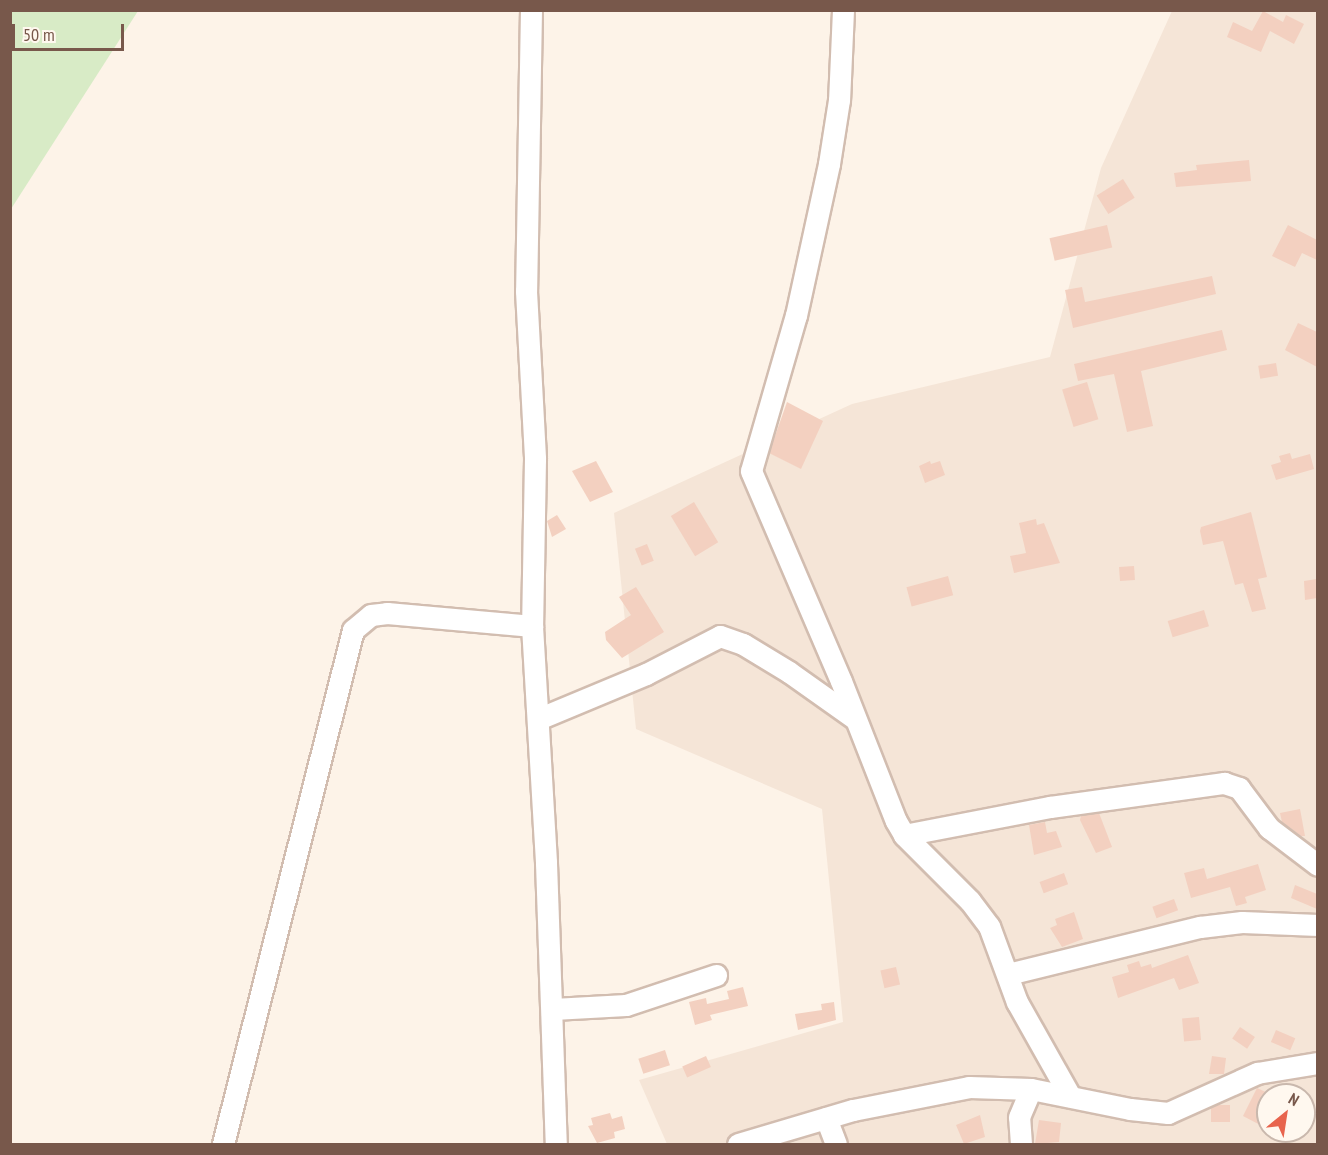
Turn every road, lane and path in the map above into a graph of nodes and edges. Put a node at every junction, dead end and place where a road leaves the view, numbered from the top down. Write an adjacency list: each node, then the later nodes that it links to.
1 (531, 10): 3 (street)
2 (843, 10): 4 (street)
3 (532, 626): 5 (street); 16 (street)
4 (854, 718): 5 (street); 6 (street)
5 (538, 719): 11 (street)
6 (904, 836): 7 (street); 9 (street)
7 (1317, 865)
8 (1317, 925): 9 (street)
9 (1008, 974): 14 (street)
10 (716, 975): 11 (street)
11 (553, 1010): 17 (street)
12 (1317, 1063): 14 (street)
13 (1031, 1089): 14 (street); 15 (street); 20 (street)
14 (1070, 1096)
15 (826, 1118): 18 (street); 19 (street)
16 (223, 1144)
17 (556, 1144)
18 (738, 1144)
19 (836, 1144)
20 (1021, 1144)

